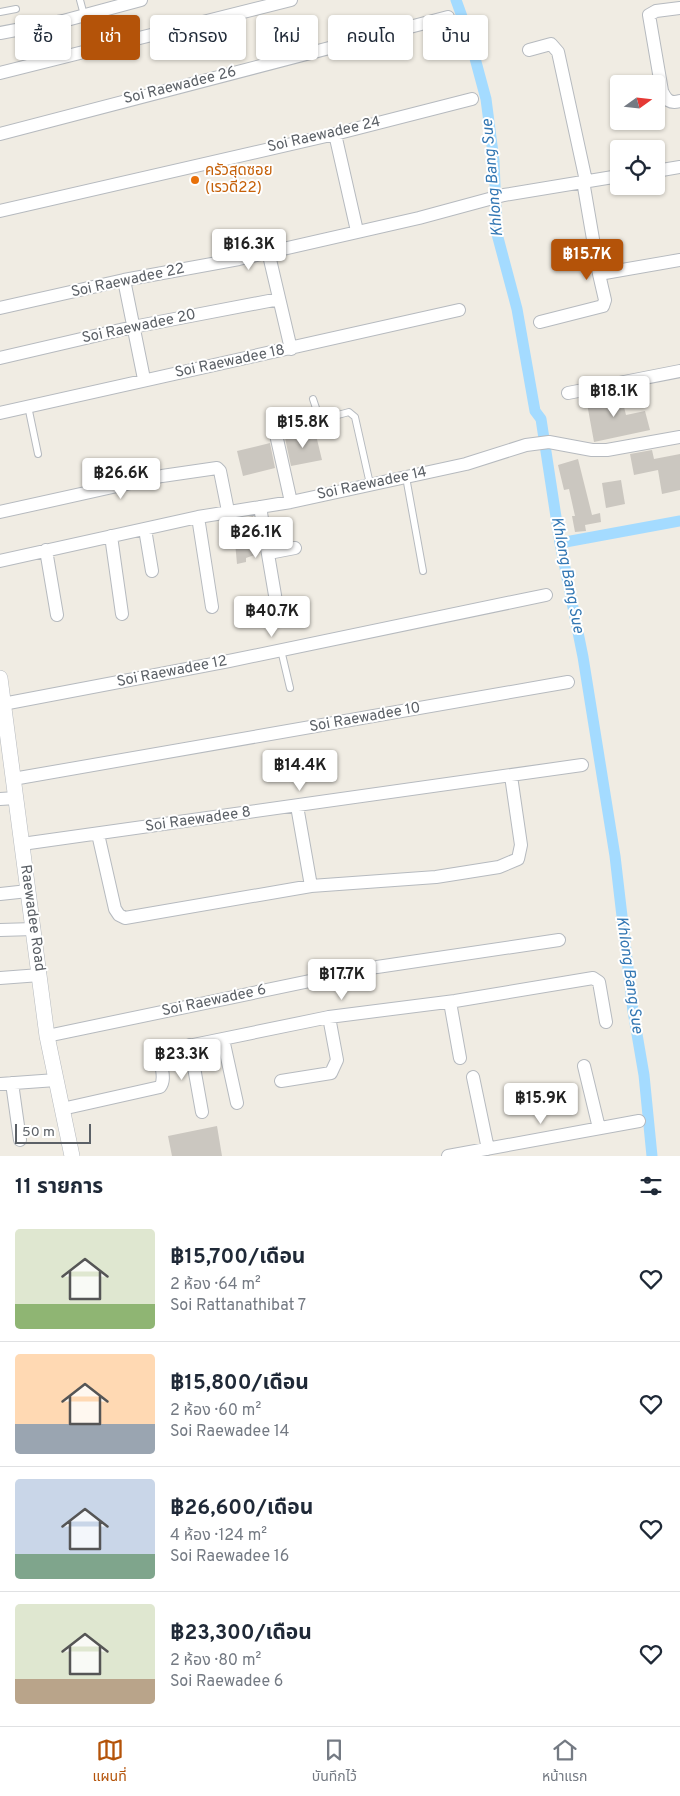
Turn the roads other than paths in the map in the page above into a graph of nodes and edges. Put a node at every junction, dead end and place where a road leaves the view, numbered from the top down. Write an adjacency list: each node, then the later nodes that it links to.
1 (80, 0): 7 (lane)
2 (141, 0): 7 (street)
3 (291, 0): 12 (street)
4 (680, 8): 14 (street)
5 (16, 9): 6 (lane)
6 (0, 12)
7 (84, 15)
8 (81, 16): 10 (street)
9 (423, 24): 15 (street, Soi Raewadee 26)
10 (0, 33)
11 (529, 50): 20 (street)
12 (0, 73)
13 (472, 99): 16 (street, Soi Raewadee 24)
14 (680, 101)
15 (0, 134)
16 (335, 134): 21 (street, Soi Raewadee 24); 22 (street)
17 (680, 167): 18 (street)
18 (665, 170)
19 (610, 177): 20 (street, Soi Raewadee 22)
20 (584, 181): 22 (street, Soi Raewadee 22); 25 (street)
21 (0, 211)
22 (357, 231): 23 (street, Soi Raewadee 22)
23 (268, 251): 26 (street, Soi Raewadee 22); 27 (street)
24 (680, 260): 25 (street)
25 (599, 274): 30 (street)
26 (124, 280): 28 (street, Soi Raewadee 22); 31 (street)
27 (279, 299): 31 (street, Soi Raewadee 20); 32 (street)
28 (0, 308)
29 (459, 310): 32 (street, Soi Raewadee 18)
30 (540, 322)
31 (133, 328): 33 (street, Soi Raewadee 20); 35 (street)
32 (291, 349): 35 (street, Soi Raewadee 18)
33 (0, 358)
34 (680, 371): 36 (street)
35 (144, 379): 38 (street, Soi Raewadee 18)
36 (568, 392)
37 (313, 399): 44 (lane)
38 (28, 406): 39 (street, Soi Raewadee 18); 42 (lane)
39 (0, 412)
40 (276, 430): 45 (street)
41 (680, 437): 43 (street, Soi Raewadee 14)
42 (38, 454)
43 (406, 477): 44 (street, Soi Raewadee 14); 57 (lane)
44 (370, 484): 45 (street, Soi Raewadee 14)
45 (291, 502): 46 (street, Soi Raewadee 14)
46 (260, 506): 47 (street, Soi Raewadee 14); 54 (street)
47 (228, 511): 48 (street); 49 (street, Soi Raewadee 14)
48 (0, 512)
49 (198, 517): 50 (street, Soi Raewadee 14); 59 (street)
50 (144, 529): 51 (street, Soi Raewadee 14); 56 (street)
51 (111, 536): 53 (street, Soi Raewadee 14); 61 (street)
52 (295, 548): 54 (street)
53 (46, 550): 55 (street, Soi Raewadee 14); 62 (street)
54 (269, 553): 60 (street)
55 (0, 561)
56 (152, 571)
57 (423, 571)
58 (546, 596): 63 (street, Soi Raewadee 12)
59 (212, 607)
60 (277, 607)
61 (122, 614)
62 (57, 615)
63 (281, 650): 66 (lane); 67 (street, Soi Raewadee 12)
64 (0, 678): 67 (street, Raewadee Road)
65 (568, 682): 71 (street, Soi Raewadee 10)
66 (290, 688)
67 (3, 704): 68 (street, Raewadee Road)
68 (3, 728): 71 (street, Raewadee Road)
69 (582, 765): 70 (street, Soi Raewadee 8)
70 (511, 776): 74 (street, Soi Raewadee 8); 77 (street)
71 (13, 779): 72 (street, Raewadee Road)
72 (16, 798): 73 (street); 76 (street, Raewadee Road)
73 (0, 799)
74 (297, 806): 75 (street, Soi Raewadee 8); 77 (street)
75 (98, 834): 76 (street, Soi Raewadee 8); 77 (street)
76 (22, 844): 78 (street, Raewadee Road)
77 (311, 886)
78 (28, 891): 79 (street); 80 (street, Raewadee Road)
79 (0, 894)
80 (34, 929): 81 (street); 83 (street, Raewadee Road)
81 (0, 930)
82 (559, 940): 88 (street, Soi Raewadee 6)
83 (40, 976): 84 (street); 88 (street, Raewadee Road)
84 (0, 978)
85 (450, 1002): 86 (street); 87 (street); 91 (street)
86 (329, 1017): 89 (street); 95 (street)
87 (606, 1022)
88 (47, 1036): 94 (street, Raewadee Road)
89 (222, 1038): 90 (street); 97 (street)
90 (190, 1045): 98 (street); 99 (street)
91 (460, 1058)
92 (584, 1066): 101 (street)
93 (473, 1077): 103 (street)
94 (56, 1080): 96 (street); 98 (street, Raewadee Road)
95 (281, 1081)
96 (6, 1084): 102 (street)
97 (237, 1103)
98 (62, 1109): 104 (street, Raewadee Road)
99 (202, 1112)
100 (638, 1121): 101 (street)
101 (599, 1128): 103 (street)
102 (20, 1140)
103 (488, 1148): 105 (street)
104 (72, 1156)
105 (448, 1156)

